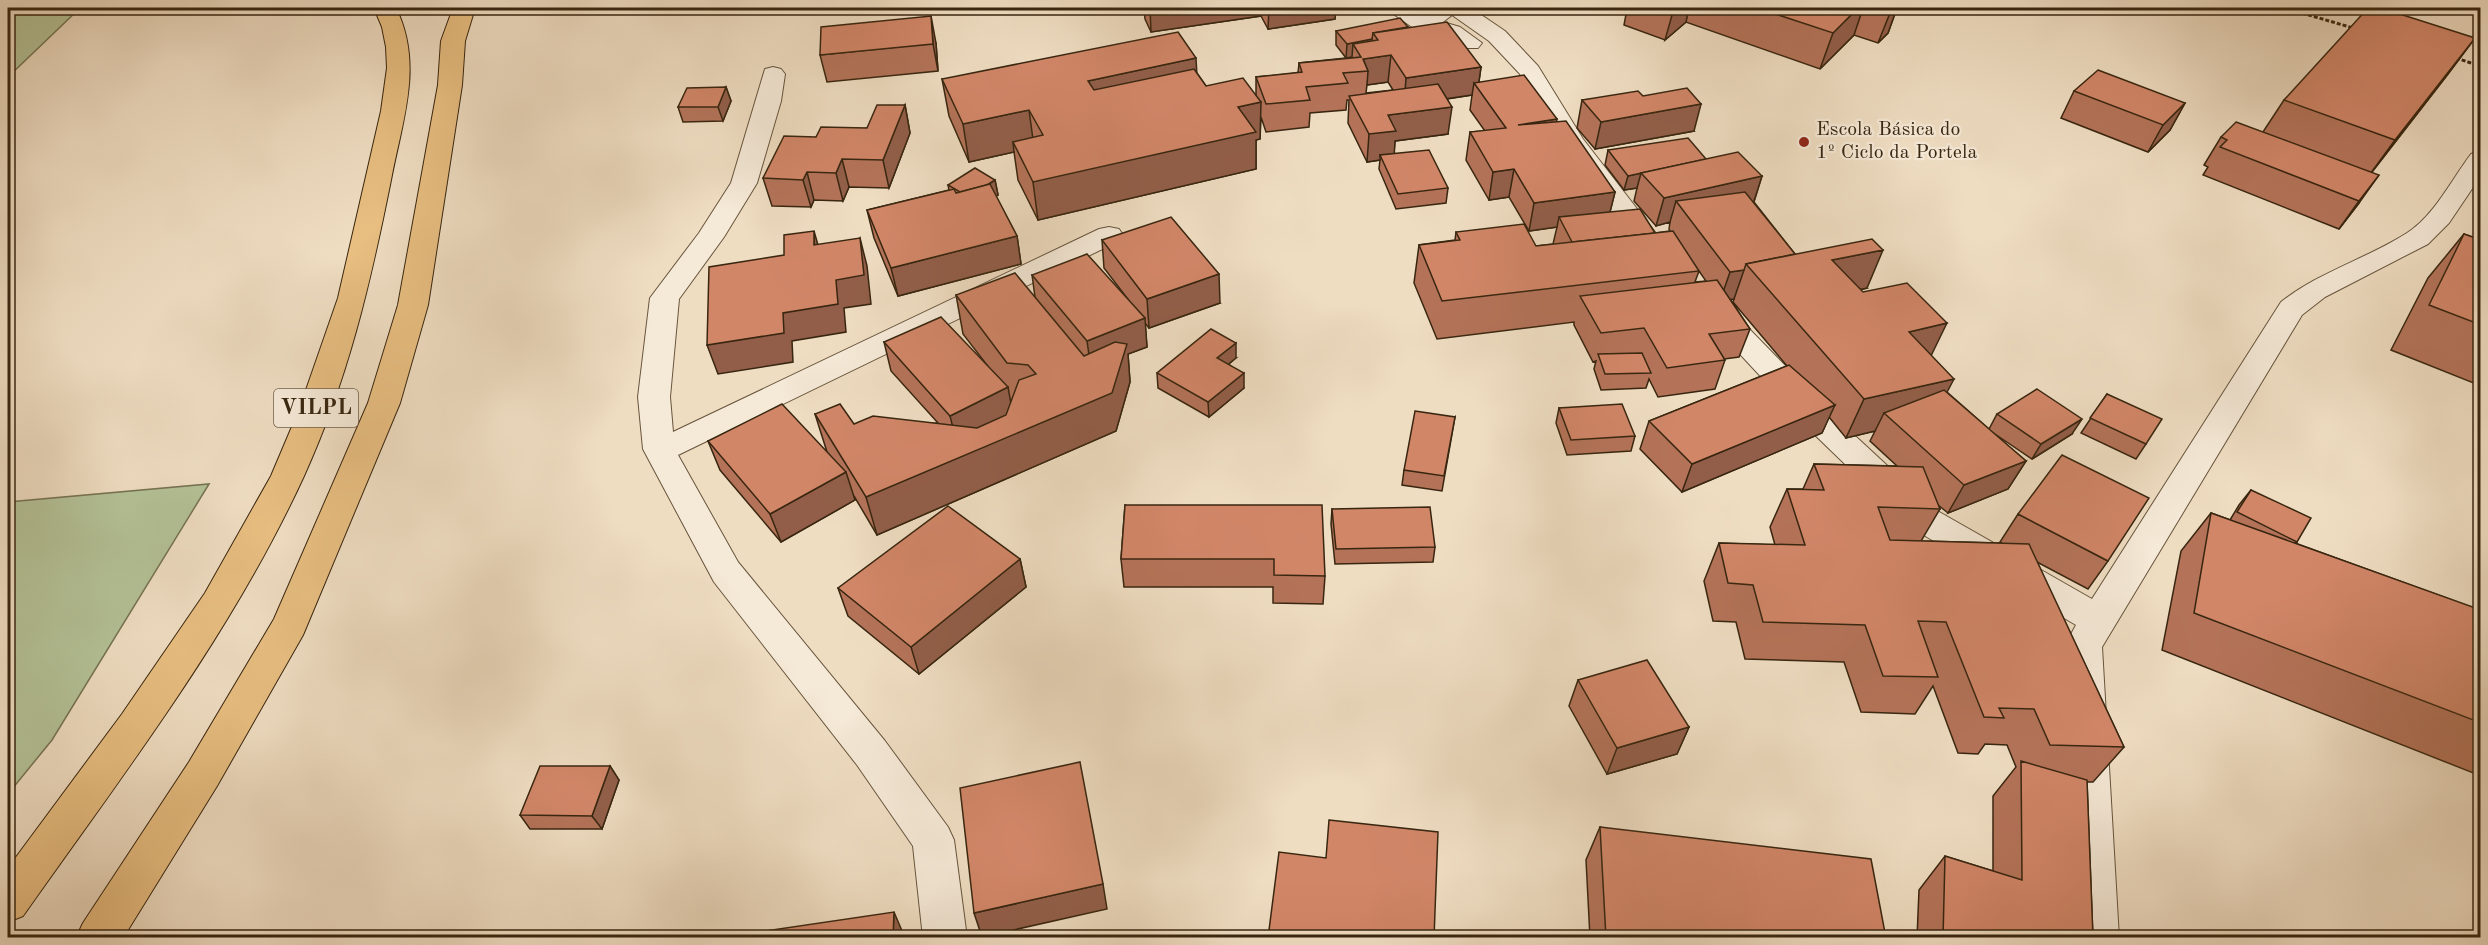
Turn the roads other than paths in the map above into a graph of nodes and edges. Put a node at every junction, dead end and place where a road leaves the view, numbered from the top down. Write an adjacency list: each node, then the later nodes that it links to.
1 (384, 8): 15 (highway, VILPL)
2 (464, 8): 16 (highway, VILPL)
3 (1396, 8): 6 (street)
4 (1449, 8): 6 (street)
5 (1457, 8): 8 (street)
6 (1420, 22): 8 (street)
7 (773, 74): 13 (street)
8 (1555, 117): 11 (street)
9 (2481, 159): 14 (street)
10 (1109, 235): 13 (street)
11 (1674, 268)
12 (1698, 294): 14 (street)
13 (659, 449): 17 (street)
14 (2099, 621): 18 (street)
15 (8, 902)
16 (98, 938)
17 (945, 938)
18 (2097, 938)

